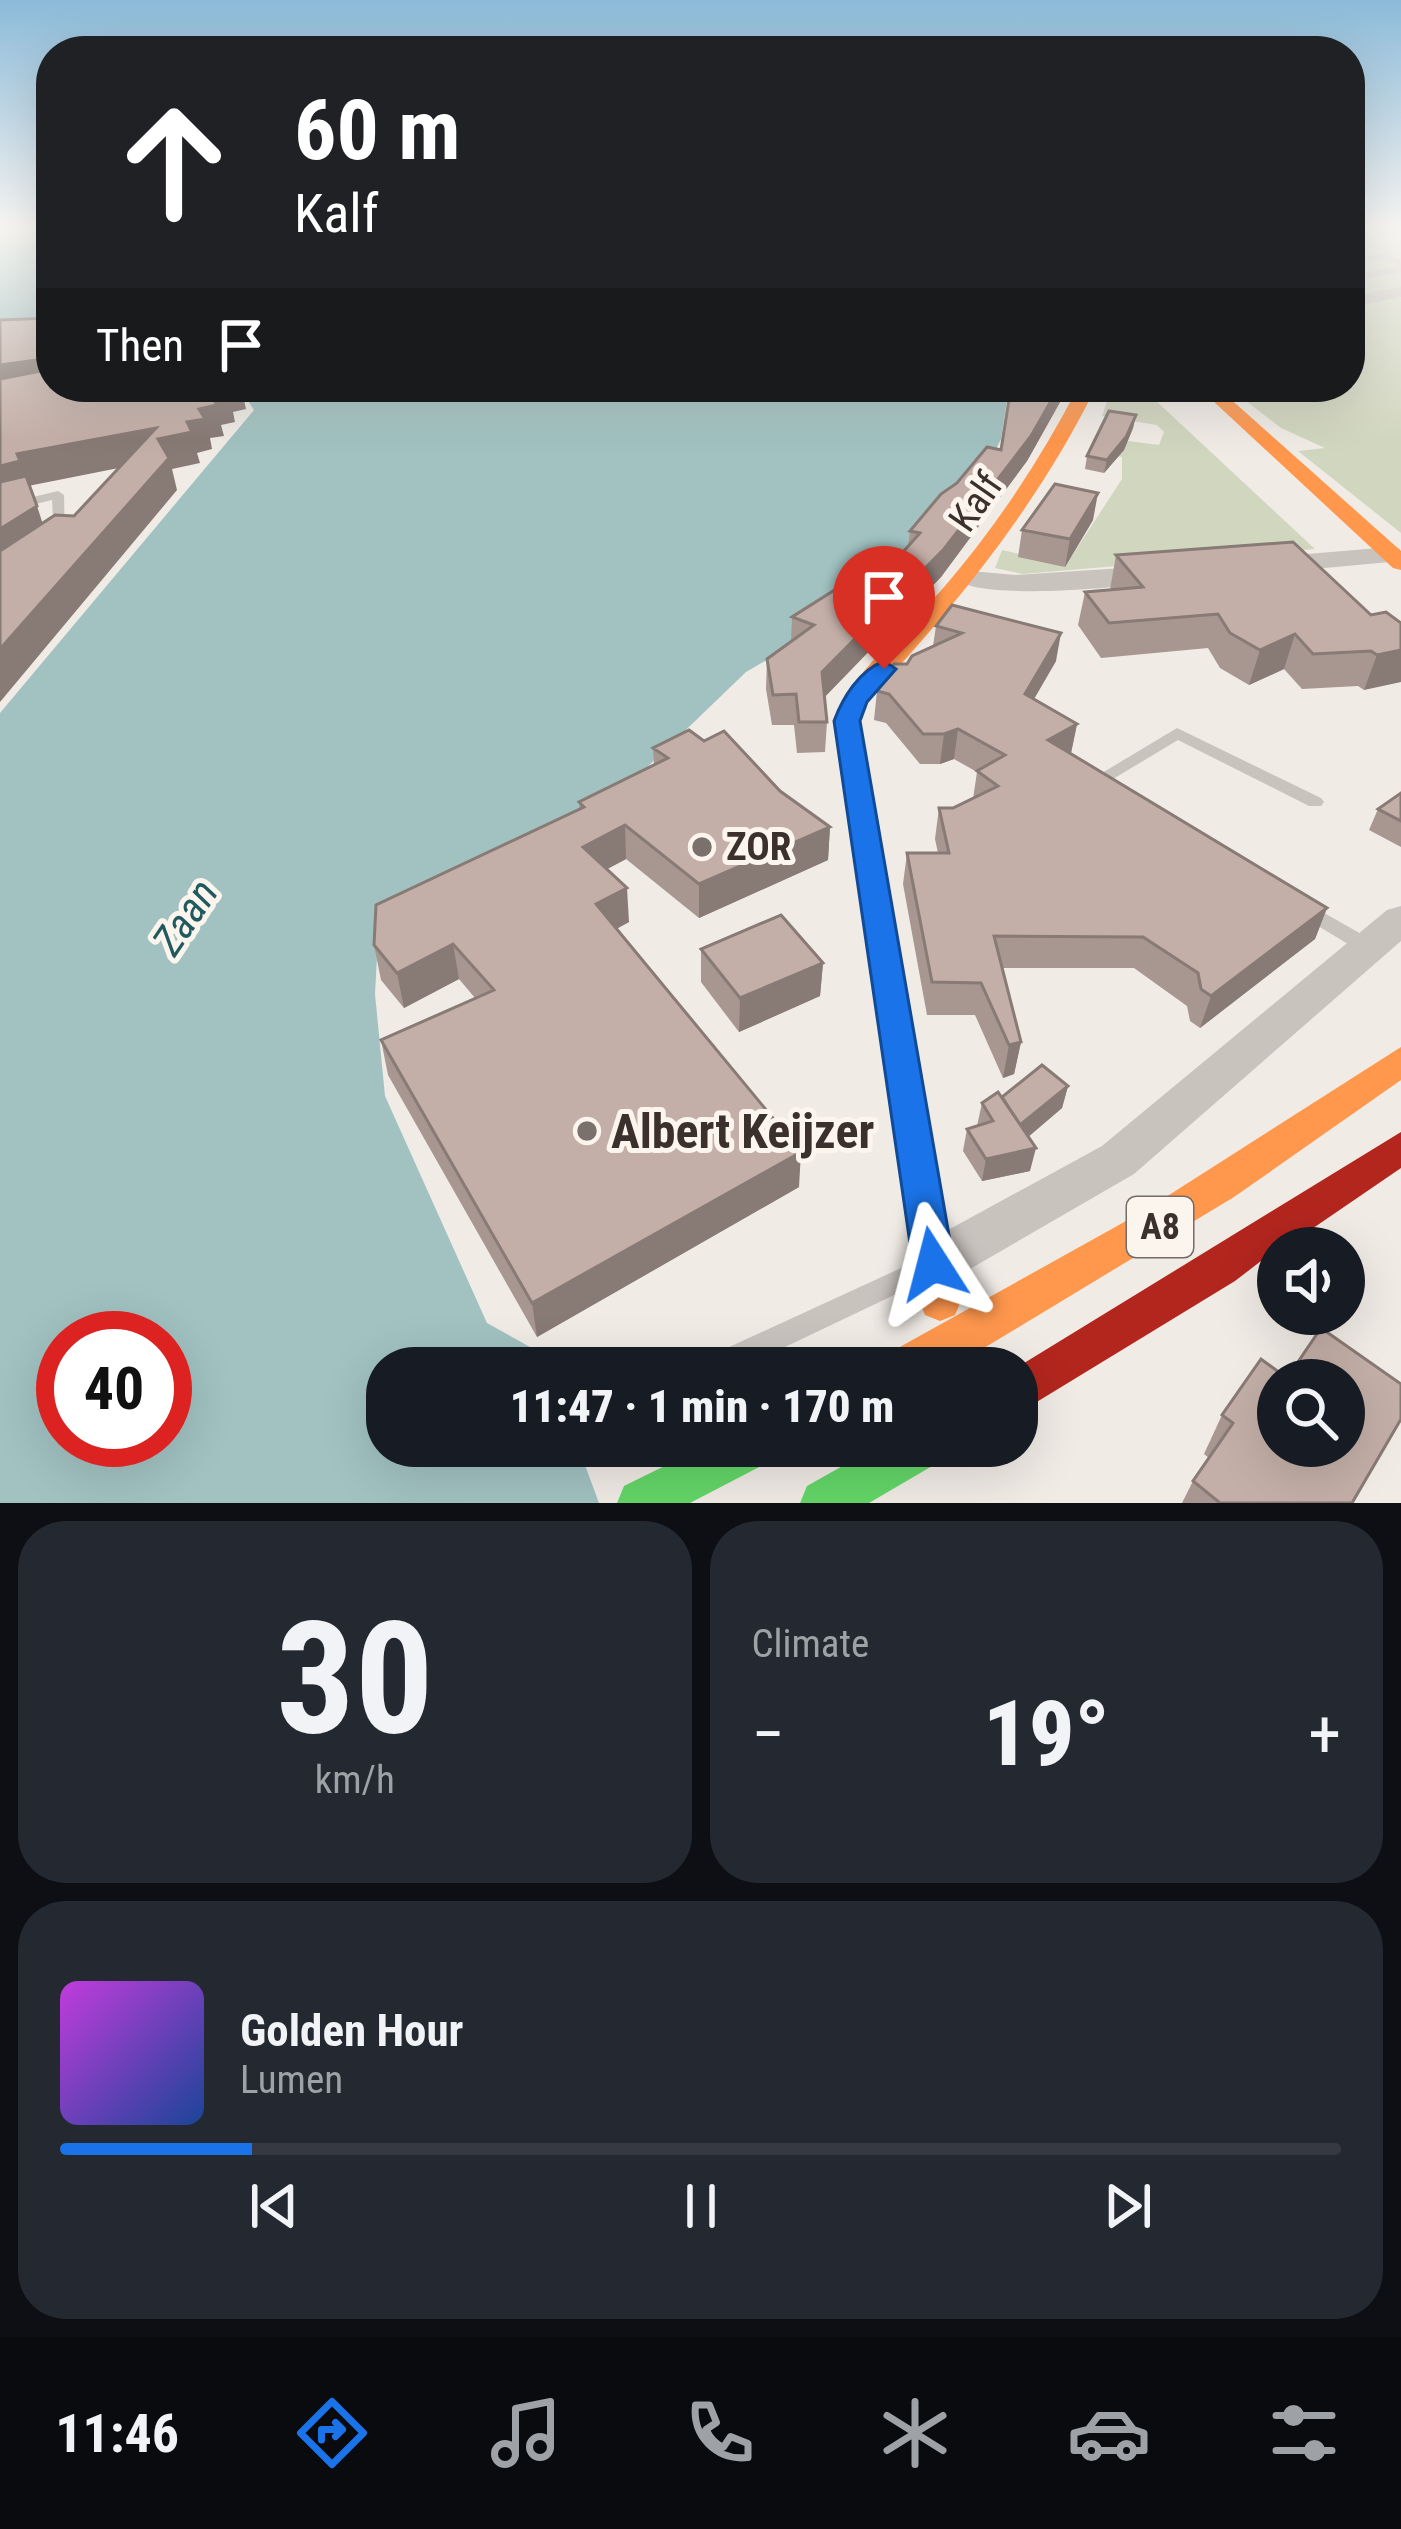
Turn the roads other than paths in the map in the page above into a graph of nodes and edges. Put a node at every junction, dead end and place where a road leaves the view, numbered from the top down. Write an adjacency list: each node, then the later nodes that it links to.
1 (1080, 402): 8 (main road, Kalf)
2 (1224, 402): 5 (main road)
3 (0, 508): 4 (lane)
4 (41, 556)
5 (1396, 559): 6 (street)
6 (1232, 568)
7 (1188, 571): 8 (street)
8 (970, 578): 15 (main road, Kalf)
9 (1116, 794): 10 (lane)
10 (1315, 802)
11 (1292, 901): 12 (lane)
12 (1386, 934): 15 (street)
13 (1401, 1061): 17 (main road, A8)
14 (1401, 1148): 18 (main road, A8)
15 (937, 1282): 16 (lane)
16 (767, 1347)
17 (942, 1347)
18 (1038, 1379)
19 (712, 1467): 21 (main road)
20 (887, 1467): 22 (main road)
21 (641, 1503)
22 (824, 1503)

